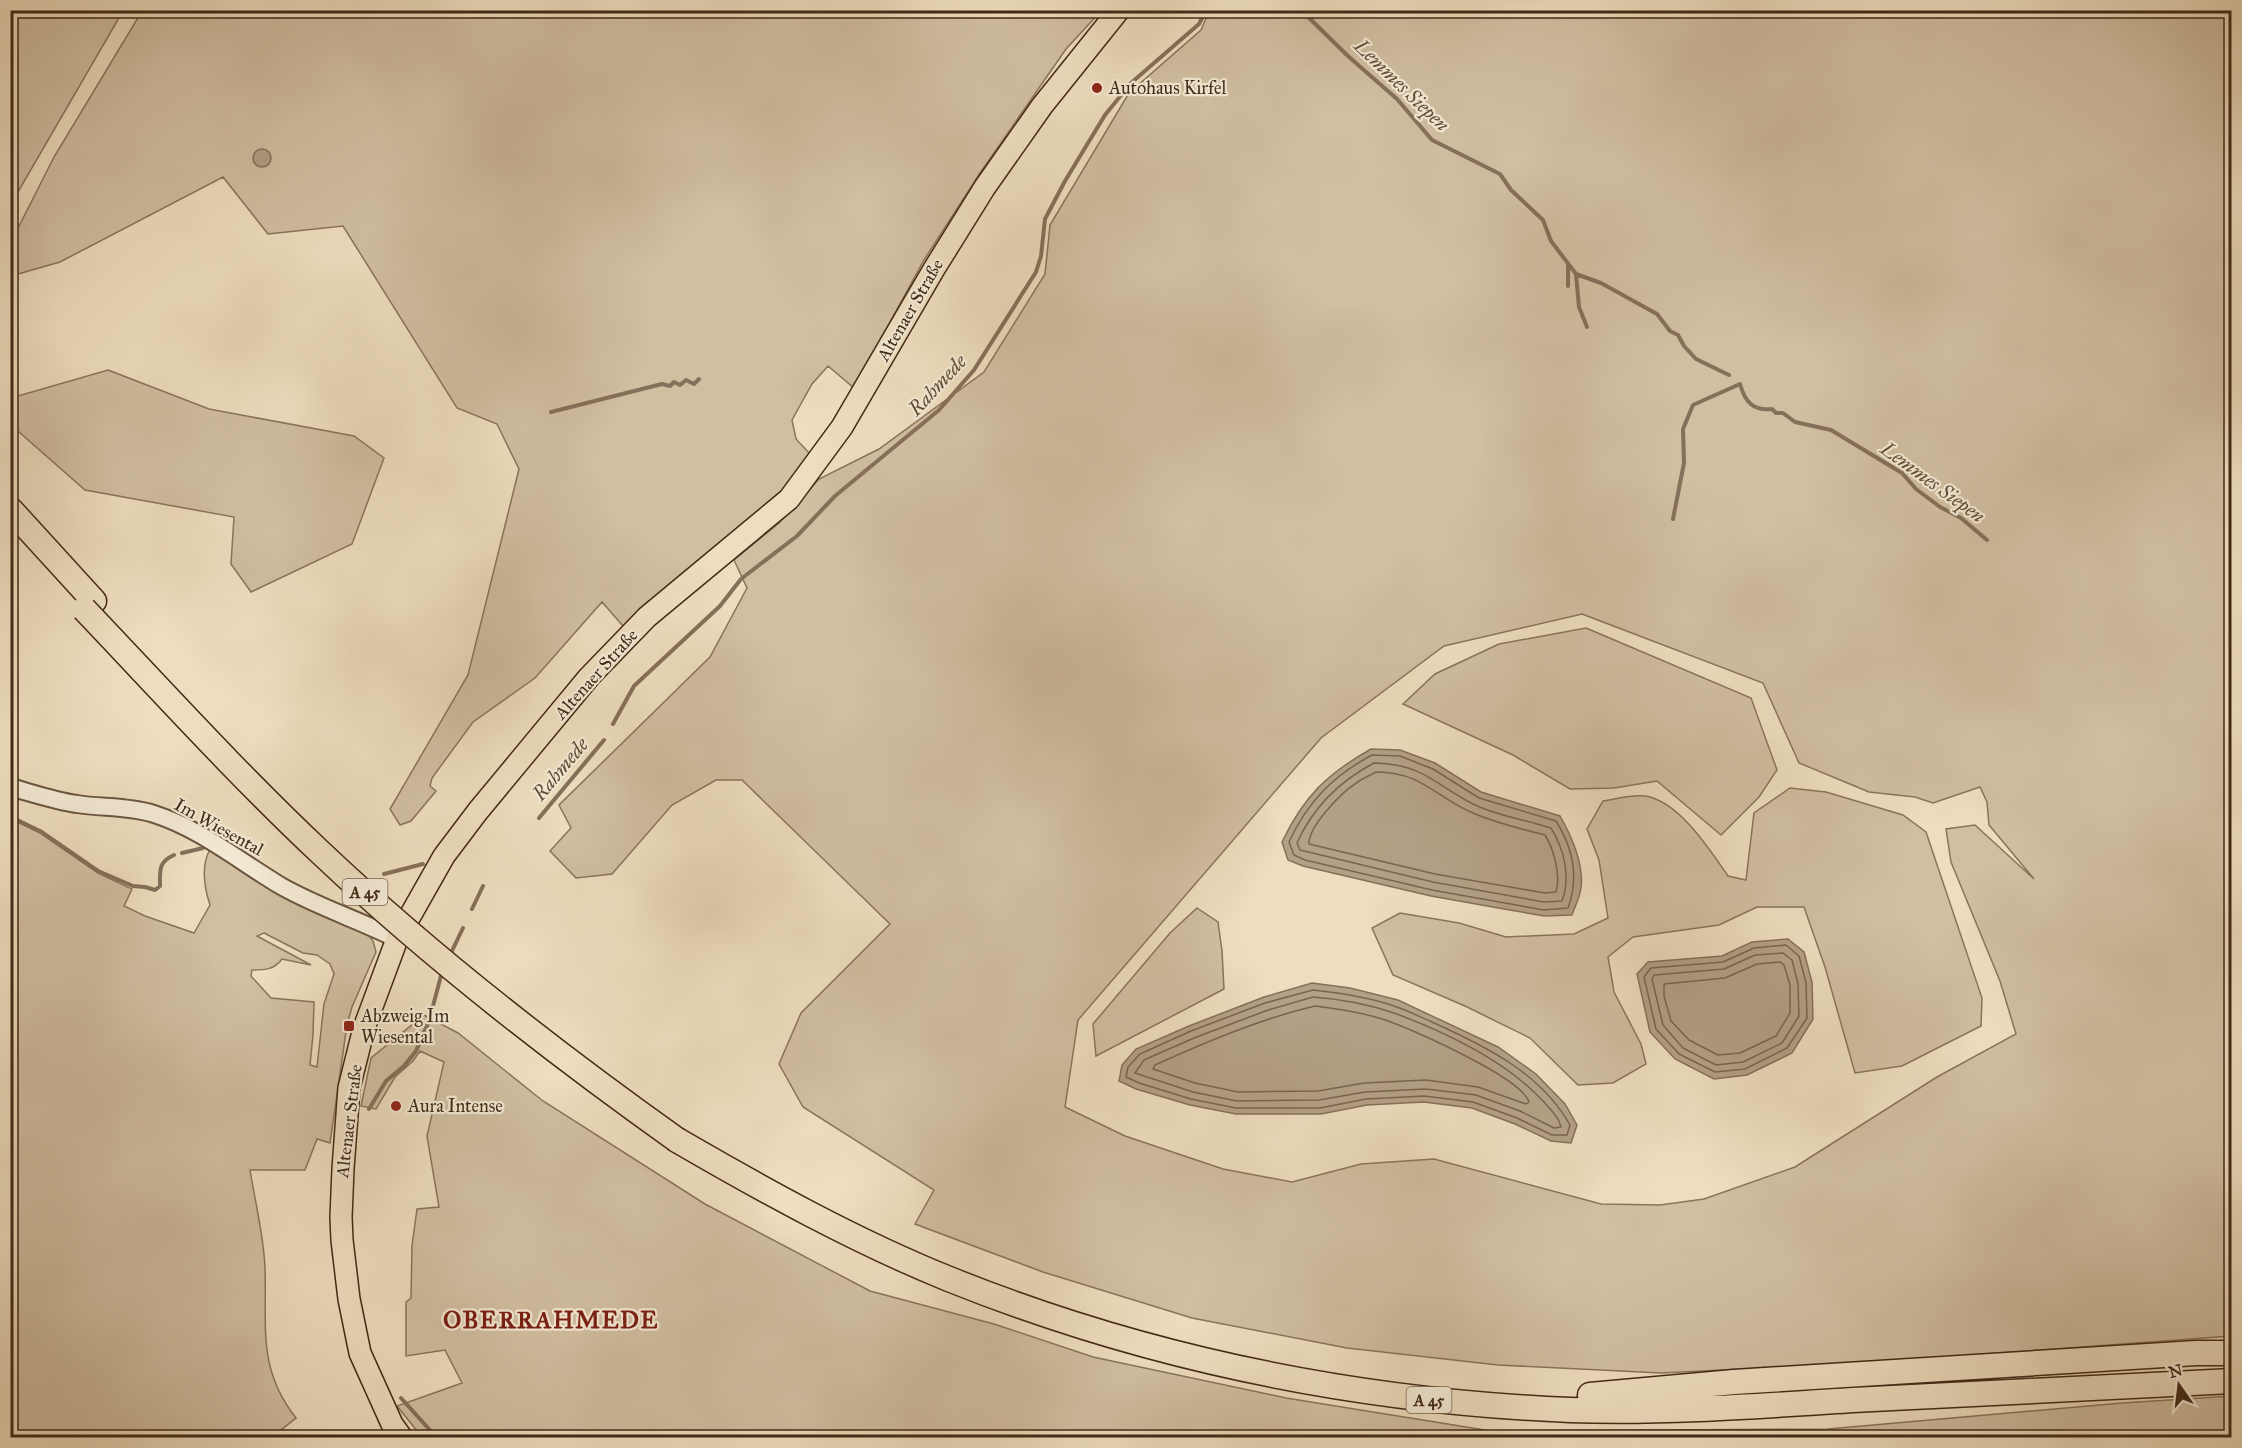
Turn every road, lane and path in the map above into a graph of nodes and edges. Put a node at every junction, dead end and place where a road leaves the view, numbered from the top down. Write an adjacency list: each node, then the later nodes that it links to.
1 (1119, 10): 6 (main road, Altenaer Straße)
2 (10, 509): 4 (highway, A 45)
3 (10, 527): 4 (highway, A 45)
4 (89, 605): 7 (highway, A 45, bridge)
5 (10, 787): 6 (street, Im Wiesental)
6 (397, 939): 10 (main road, Altenaer Straße)
7 (679, 1136): 8 (highway, A 45); 9 (highway, A 45)
8 (2232, 1353)
9 (2232, 1381)
10 (402, 1437)

